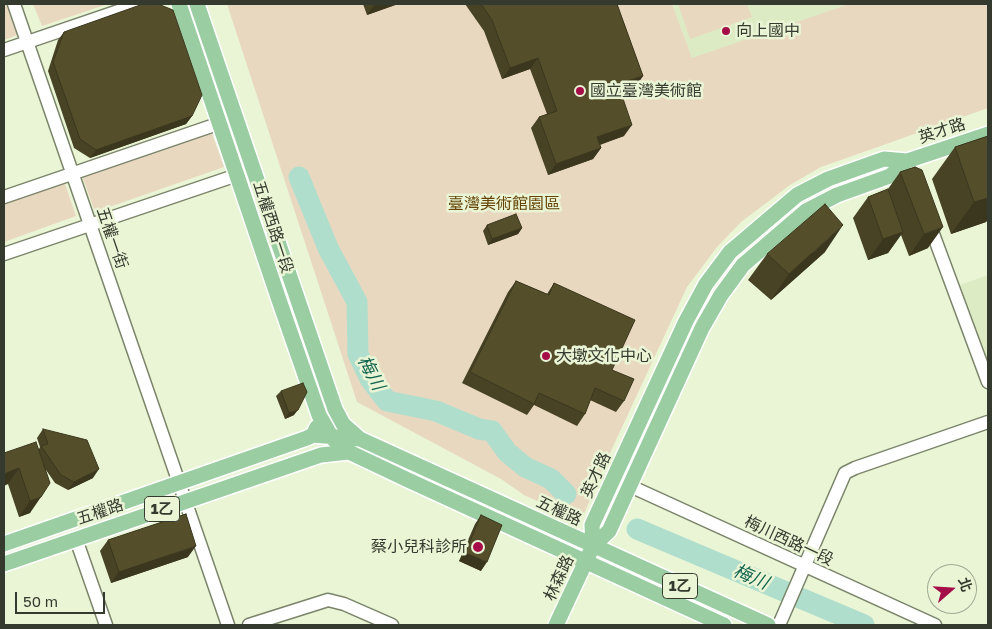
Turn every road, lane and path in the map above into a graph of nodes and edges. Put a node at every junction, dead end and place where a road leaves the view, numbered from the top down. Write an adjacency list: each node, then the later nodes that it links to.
1 (14, 4): 5 (street, 五權一街)
2 (139, 4): 5 (street)
3 (178, 4): 8 (main road, 五權西路一段)
4 (197, 4): 7 (main road, 五權西路一段)
5 (27, 42): 6 (street); 12 (street, 五權一街)
6 (4, 50)
7 (235, 118): 8 (street); 11 (main road, 五權西路一段)
8 (219, 123): 12 (street); 13 (main road, 五權西路一段)
9 (988, 134): 10 (main road, 英才路)
10 (907, 161): 14 (street); 29 (main road, 英才路); 33 (main road, 英才路)
11 (252, 170): 13 (street); 20 (main road, 五權西路一段)
12 (73, 173): 15 (street); 17 (street, 五權一街)
13 (237, 175): 17 (street); 21 (main road, 五權西路一段)
14 (913, 177)
15 (4, 197)
16 (924, 208): 19 (street)
17 (90, 224): 18 (street); 28 (street, 五權一街)
18 (4, 254)
19 (988, 382)
20 (338, 417): 24 (main road); 25 (main road, 五權西路一段)
21 (321, 419): 23 (main road); 24 (main road, 五權西路一段)
22 (988, 422): 36 (street)
23 (313, 435): 24 (main road, 五權路 / 1乙); 28 (main road, 五權路 / 1乙)
24 (332, 438): 25 (main road, 五權路 / 1乙); 26 (main road, 1乙); 27 (main road)
25 (360, 439): 33 (main road, 五權路 / 1乙)
26 (349, 452): 27 (main road, 五權路 / 1乙); 34 (main road, 1乙)
27 (320, 455): 30 (main road, 五權路 / 1乙)
28 (179, 482): 30 (street, 五權一街); 32 (main road, 五權路 / 1乙)
29 (630, 486): 33 (main road, 英才路); 36 (street, 梅川西路一段)
30 (185, 502): 31 (main road, 五權路 / 1乙); 38 (street, 五權一街)
31 (76, 539): 35 (main road, 五權路 / 1乙); 37 (street)
32 (4, 544)
33 (593, 546): 34 (main road, 林森路); 43 (main road, 五權路 / 1乙)
34 (585, 562): 41 (main road, 林森路); 42 (main road, 1乙)
35 (4, 564)
36 (806, 566): 44 (street); 45 (street, 梅川西路一段)
37 (106, 625)
38 (228, 625)
39 (249, 625): 40 (street)
40 (392, 625)
41 (556, 625)
42 (724, 625)
43 (768, 625)
44 (779, 625)
45 (935, 625)

